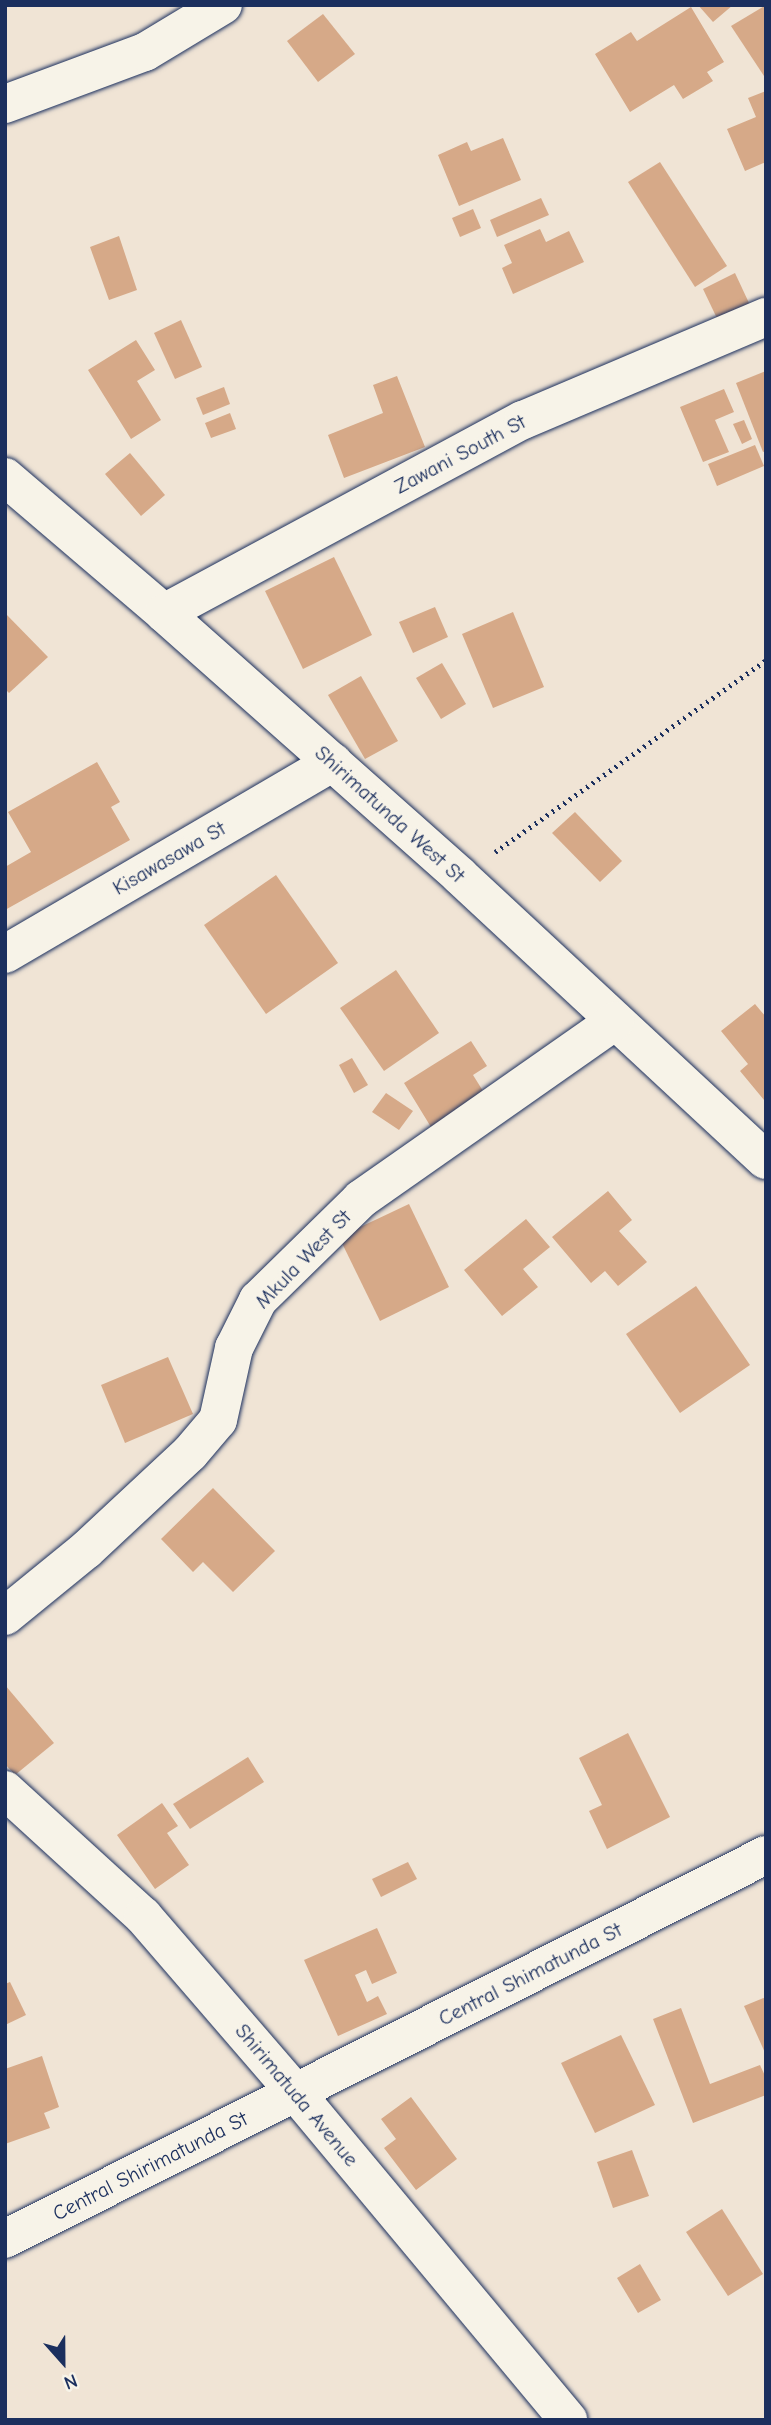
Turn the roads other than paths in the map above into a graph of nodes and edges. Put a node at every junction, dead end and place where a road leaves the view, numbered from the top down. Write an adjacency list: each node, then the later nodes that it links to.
1 (223, 5): 2 (street)
2 (5, 104)
3 (766, 317): 5 (street, Zawani South St)
4 (5, 477): 5 (street, Shirimatunda West St)
5 (164, 613): 6 (street, Shirimatunda West St)
6 (332, 762): 7 (street, Kisawasawa St); 8 (street, Shirimatunda West St)
7 (5, 954)
8 (615, 1021): 9 (street, Shirimatunda West St); 10 (street, Mkula West St)
9 (766, 1160)
10 (5, 1616)
11 (5, 1790): 13 (street, Shirimatuda Avenue)
12 (766, 1855): 13 (street, Central Shimatunda St)
13 (295, 2092): 14 (street, Central Shirimatunda St); 15 (street, Shirimatuda Avenue)
14 (5, 2239)
15 (568, 2420)

